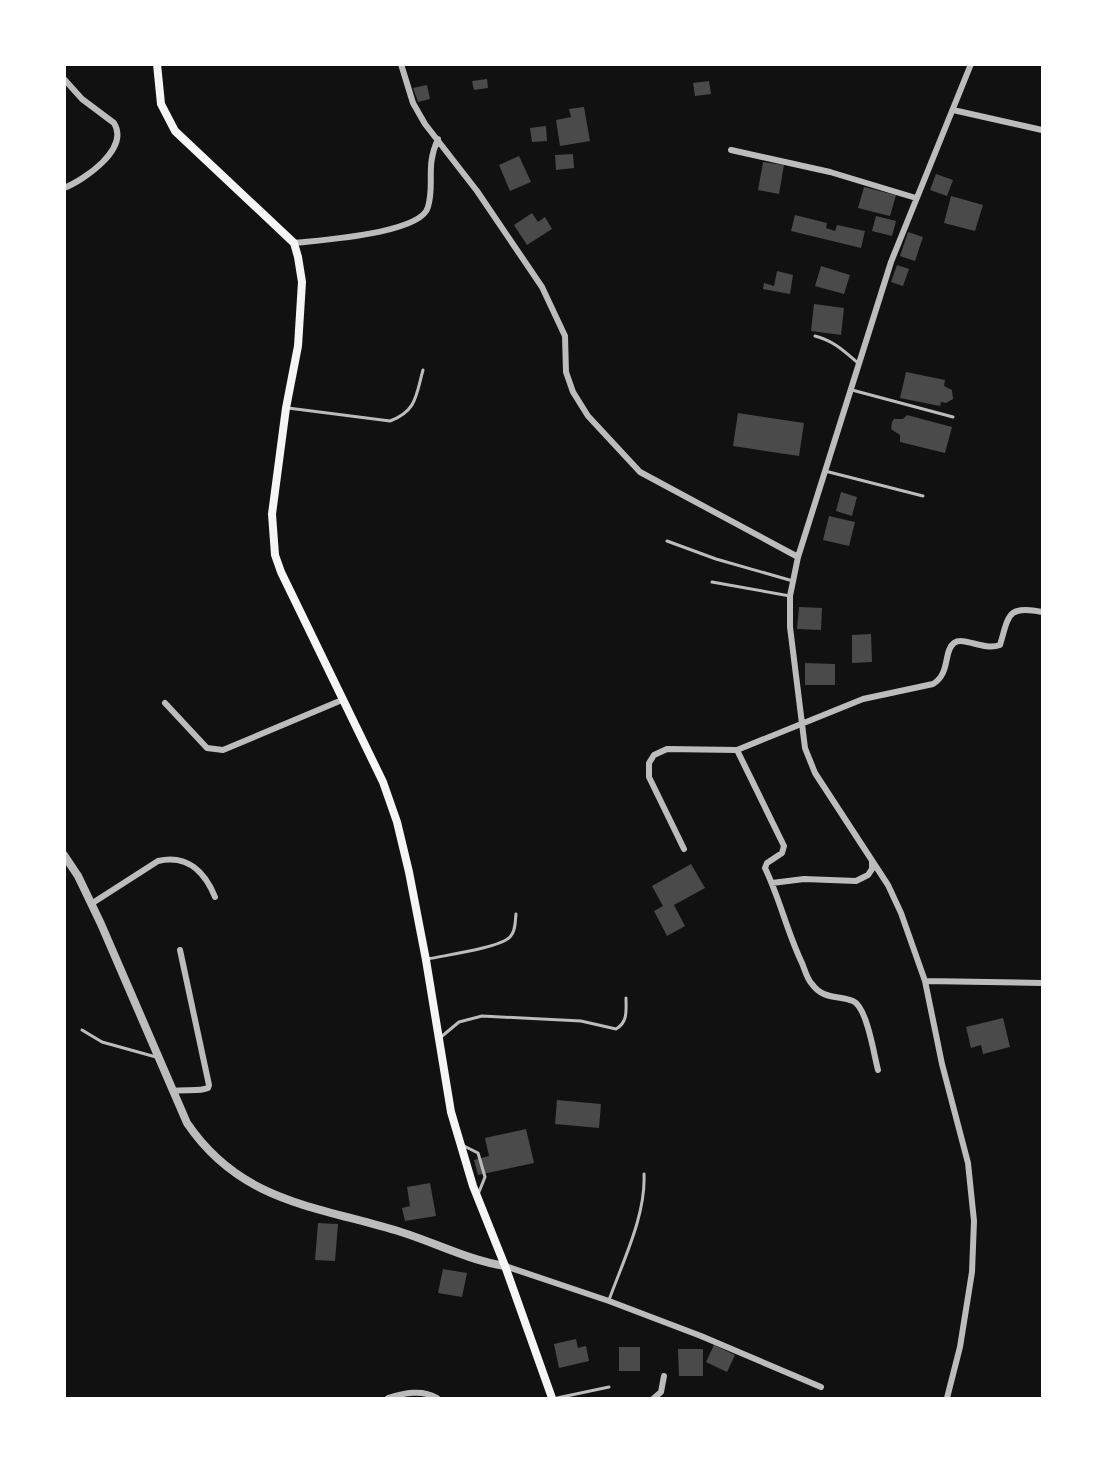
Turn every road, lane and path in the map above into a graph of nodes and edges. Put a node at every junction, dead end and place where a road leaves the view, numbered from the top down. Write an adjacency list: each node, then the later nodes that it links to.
1 (157, 64): 11 (main road)
2 (401, 64): 7 (street)
3 (971, 64): 5 (street)
4 (64, 79): 9 (street)
5 (954, 110): 6 (street); 10 (street)
6 (1042, 130)
7 (438, 139): 11 (street); 21 (street)
8 (731, 150): 10 (street)
9 (64, 188)
10 (916, 198): 13 (street)
11 (294, 243): 16 (main road)
12 (815, 336): 13 (lane)
13 (860, 364): 15 (street)
14 (423, 370): 16 (lane)
15 (852, 390): 17 (lane); 18 (street)
16 (286, 408): 26 (main road)
17 (953, 417)
18 (825, 471): 19 (lane); 21 (street)
19 (922, 496)
20 (667, 540): 22 (lane)
21 (798, 557): 22 (street)
22 (793, 581): 24 (street)
23 (712, 582): 24 (lane)
24 (790, 596): 28 (street)
25 (1042, 612): 28 (street)
26 (342, 700): 27 (street); 38 (main road)
27 (165, 703)
28 (801, 724): 29 (street); 32 (street)
29 (737, 750): 30 (street); 33 (street)
30 (684, 849)
31 (64, 855): 35 (street)
32 (872, 861): 33 (street); 39 (street)
33 (772, 883): 45 (street)
34 (215, 897): 35 (street)
35 (91, 904): 44 (street)
36 (516, 914): 38 (lane)
37 (180, 950): 46 (street)
38 (426, 960): 43 (main road)
39 (925, 981): 40 (street); 60 (street)
40 (1042, 983)
41 (626, 998): 43 (lane)
42 (82, 1030): 44 (lane)
43 (439, 1038): 47 (main road)
44 (157, 1058): 46 (street)
45 (878, 1070)
46 (173, 1091): 50 (street)
47 (461, 1144): 49 (main road); 49 (lane)
48 (644, 1174): 51 (lane)
49 (477, 1196): 50 (main road)
50 (505, 1266): 51 (street); 57 (main road)
51 (609, 1301): 54 (street)
52 (664, 1376): 59 (street)
53 (609, 1387): 58 (lane)
54 (821, 1387)
55 (388, 1398): 56 (street)
56 (437, 1398)
57 (552, 1398)
58 (557, 1398)
59 (654, 1398)
60 (947, 1398)

